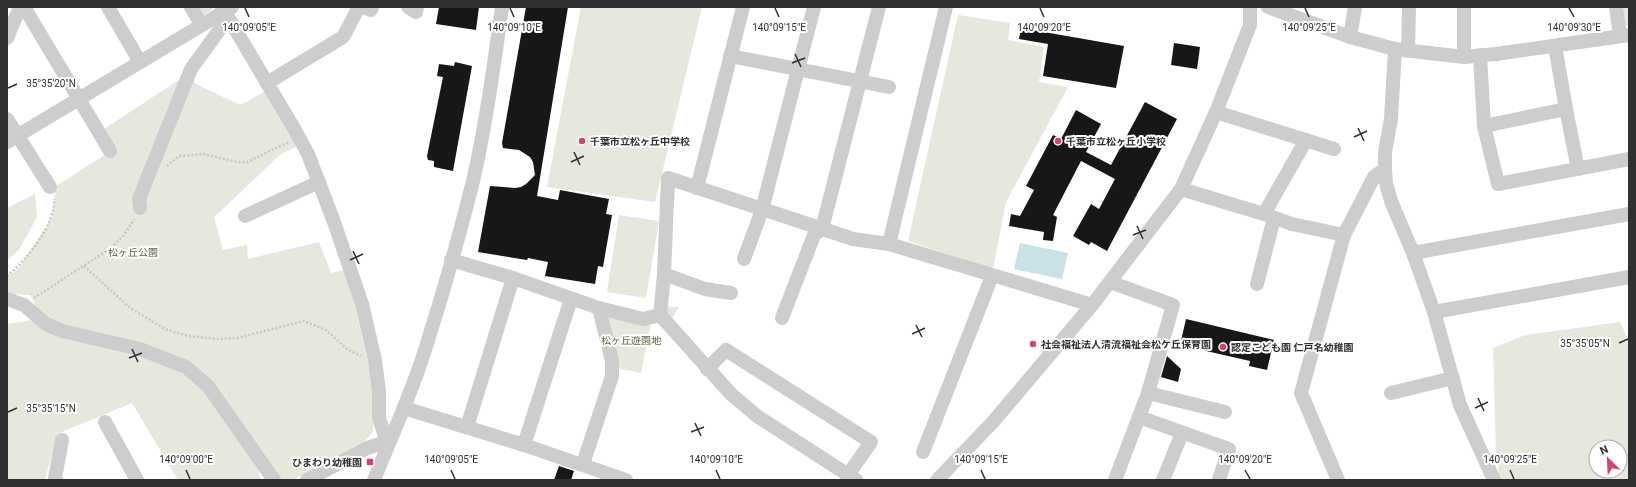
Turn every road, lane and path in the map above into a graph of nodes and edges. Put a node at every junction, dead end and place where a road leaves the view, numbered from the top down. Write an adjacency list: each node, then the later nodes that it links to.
1 (20, 7): 25 (street)
2 (24, 7): 36 (street)
3 (108, 7): 31 (street)
4 (191, 7): 22 (street)
5 (359, 7): 34 (street)
6 (364, 7): 7 (street)
7 (372, 7)
8 (408, 7): 9 (street)
9 (417, 7)
10 (502, 7): 64 (street)
11 (743, 7): 28 (street)
12 (814, 7): 32 (street)
13 (879, 7): 33 (street)
14 (946, 7): 61 (street)
15 (1250, 7): 38 (street)
16 (1268, 7): 24 (street)
17 (1355, 7): 24 (street)
18 (1409, 7): 27 (street)
19 (1464, 7): 30 (street)
20 (1616, 7): 23 (street)
21 (227, 11): 22 (street); 34 (street); 54 (street)
22 (201, 24): 31 (street)
23 (1625, 35): 26 (street)
24 (1350, 37): 27 (street)
25 (7, 38)
26 (1555, 46): 29 (street); 37 (street)
27 (1401, 50): 30 (street); 47 (street)
28 (730, 56): 32 (street); 52 (street)
29 (1480, 56): 30 (street); 40 (street)
30 (1464, 57)
31 (140, 62): 36 (street)
32 (798, 69): 33 (street); 55 (street)
33 (861, 82): 35 (street); 59 (street)
34 (267, 83): 41 (street)
35 (889, 87)
36 (79, 99): 42 (street); 45 (street)
37 (1566, 109): 40 (street); 48 (street)
38 (1216, 112): 43 (street); 53 (street)
39 (7, 119): 42 (street)
40 (1484, 126): 48 (street)
41 (299, 137): 49 (path); 50 (street)
42 (12, 139): 51 (street)
43 (1306, 140): 44 (street); 58 (street)
44 (1334, 149)
45 (110, 151)
46 (1629, 159): 48 (street)
47 (1384, 169): 60 (street); 62 (street)
48 (1578, 169)
49 (163, 170)
50 (319, 182): 57 (street); 82 (street)
51 (50, 187): 67 (path)
52 (697, 188): 55 (street); 66 (street)
53 (1181, 189): 58 (street); 71 (street)
54 (140, 208): 65 (path)
55 (762, 210): 59 (street); 63 (street)
56 (1629, 214): 62 (street)
57 (245, 216)
58 (1269, 216): 60 (street); 72 (street)
59 (822, 229): 61 (street); 81 (street)
60 (1344, 235): 109 (street)
61 (889, 244): 68 (street)
62 (1413, 253): 79 (street)
63 (744, 259)
64 (451, 260): 70 (street); 87 (street)
65 (84, 266): 78 (path); 82 (path)
66 (664, 274): 73 (street); 80 (street)
67 (7, 276)
68 (992, 276): 76 (street); 96 (street)
69 (1629, 277): 79 (street)
70 (513, 278): 75 (street); 91 (street)
71 (1110, 282): 76 (street); 85 (street)
72 (1257, 284)
73 (731, 293)
74 (7, 299): 78 (street)
75 (571, 299): 77 (street); 95 (street)
76 (1092, 305): 105 (street)
77 (599, 308): 80 (street); 97 (street)
78 (28, 309): 101 (street)
79 (1434, 312): 84 (street)
80 (660, 315): 83 (street)
81 (782, 318)
82 (376, 364): 94 (street)
83 (707, 369): 98 (street); 98 (street)
84 (1453, 378): 86 (street); 110 (street)
85 (1148, 393): 88 (street); 89 (street)
86 (1391, 393)
87 (404, 408): 91 (street); 94 (street)
88 (1225, 412)
89 (1139, 417): 92 (street); 106 (street)
90 (105, 422): 100 (street)
91 (467, 427): 95 (street)
92 (1182, 433): 107 (street); 108 (street)
93 (62, 440): 99 (street)
94 (390, 441): 102 (street); 103 (street)
95 (524, 444): 97 (street)
96 (923, 452)
97 (583, 464): 104 (street)
98 (852, 478)
99 (56, 480)
100 (137, 480)
101 (274, 480)
102 (307, 480)
103 (374, 480)
104 (626, 480)
105 (937, 480)
106 (1115, 480)
107 (1163, 480)
108 (1218, 480)
109 (1338, 480)
110 (1494, 480)

